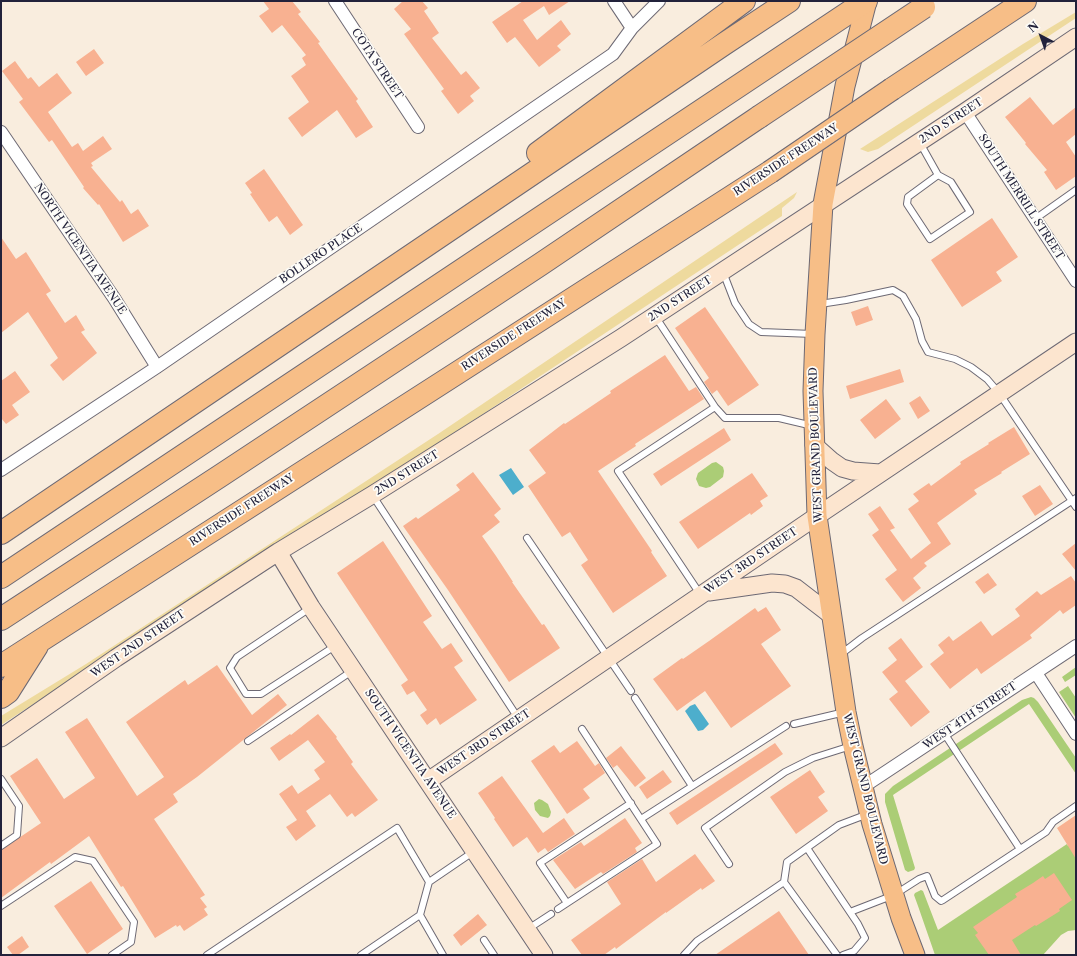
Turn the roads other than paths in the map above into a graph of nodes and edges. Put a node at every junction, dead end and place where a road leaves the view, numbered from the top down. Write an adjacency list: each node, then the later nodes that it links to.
1 (335, 1): 12 (street, COTA STREET)
2 (614, 1): 9 (street)
3 (658, 1): 9 (street, BOLLERO PLACE)
4 (789, 1): 26 (highway)
5 (866, 1): 17 (main road, WEST GRAND BOULEVARD); 40 (highway)
6 (1025, 1): 45 (highway, RIVERSIDE FREEWAY, bridge)
7 (928, 4): 44 (highway, bridge)
8 (738, 5): 26 (highway)
9 (632, 28): 25 (street, BOLLERO PLACE)
10 (1073, 41): 11 (street, 2ND STREET)
11 (965, 112): 14 (street, 2ND STREET); 18 (street, SOUTH MERRILL STREET)
12 (418, 126)
13 (1, 132): 25 (street, NORTH VICENTIA AVENUE)
14 (919, 142): 15 (lane); 17 (street, 2ND STREET)
15 (938, 175): 15 (lane)
16 (1076, 190): 18 (lane)
17 (823, 204): 19 (street, 2ND STREET); 21 (main road, WEST GRAND BOULEVARD)
18 (1035, 219): 20 (street, SOUTH MERRILL STREET)
19 (722, 271): 22 (street, 2ND STREET); 23 (lane)
20 (1076, 281)
21 (817, 304): 23 (main road, WEST GRAND BOULEVARD); 27 (lane)
22 (655, 316): 28 (lane); 33 (street, 2ND STREET)
23 (814, 334): 29 (main road, WEST GRAND BOULEVARD)
24 (1076, 342): 27 (street, WEST 3RD STREET)
25 (157, 367): 31 (street, BOLLERO PLACE)
26 (238, 374): 37 (highway)
27 (999, 393): 32 (street, WEST 3RD STREET); 34 (lane)
28 (715, 407): 29 (lane); 41 (lane)
29 (814, 426): 30 (main road, WEST GRAND BOULEVARD)
30 (814, 445): 32 (street); 36 (main road, WEST GRAND BOULEVARD)
31 (1, 470)
32 (880, 473): 36 (street, WEST 3RD STREET)
33 (372, 495): 39 (street, 2ND STREET); 57 (lane)
34 (1074, 499): 35 (lane); 48 (lane)
35 (1076, 508)
36 (817, 516): 41 (street, WEST 3RD STREET); 43 (main road, WEST GRAND BOULEVARD)
37 (1, 533)
38 (527, 538): 49 (lane)
39 (278, 552): 42 (street, SOUTH VICENTIA AVENUE); 63 (street, WEST 2ND STREET)
40 (1, 577)
41 (703, 594): 43 (street); 49 (street, WEST 3RD STREET)
42 (311, 607): 46 (street, SOUTH VICENTIA AVENUE); 46 (lane)
43 (831, 615): 48 (main road, WEST GRAND BOULEVARD)
44 (1, 619)
45 (43, 638): 50 (highway, RIVERSIDE FREEWAY); 54 (highway)
46 (337, 645): 51 (street, SOUTH VICENTIA AVENUE)
47 (1076, 646): 52 (street, WEST 4TH STREET)
48 (837, 657): 56 (main road, WEST GRAND BOULEVARD)
49 (609, 658): 53 (lane); 57 (street, WEST 3RD STREET)
50 (1, 666)
51 (354, 670): 64 (lane); 67 (street, SOUTH VICENTIA AVENUE)
52 (1036, 673): 61 (street, WEST 4TH STREET); 62 (street)
53 (631, 691)
54 (1, 697)
55 (635, 698): 68 (lane)
56 (846, 712): 58 (lane); 65 (main road, WEST GRAND BOULEVARD)
57 (519, 719): 67 (street, WEST 3RD STREET)
58 (794, 724)
59 (786, 726): 68 (lane)
60 (582, 729): 70 (lane)
61 (944, 734): 69 (street, WEST 4TH STREET); 76 (lane)
62 (1076, 734)
63 (1, 738)
64 (248, 741)
65 (853, 746): 69 (main road, WEST GRAND BOULEVARD); 78 (lane)
66 (1, 779): 74 (lane)
67 (428, 781): 77 (street, SOUTH VICENTIA AVENUE)
68 (692, 786): 73 (lane)
69 (863, 787): 72 (main road, WEST GRAND BOULEVARD)
70 (631, 803): 73 (lane); 82 (lane)
71 (1076, 806): 76 (lane)
72 (869, 814): 75 (lane); 81 (main road, WEST GRAND BOULEVARD)
73 (641, 820): 82 (lane)
74 (1, 846)
75 (807, 848): 80 (lane); 85 (lane)
76 (1020, 849): 81 (lane)
77 (474, 851): 79 (lane); 88 (street, SOUTH VICENTIA AVENUE)
78 (729, 864)
79 (429, 882): 87 (lane); 91 (lane)
80 (784, 882): 96 (lane); 97 (lane)
81 (894, 895): 85 (lane); 99 (main road, WEST GRAND BOULEVARD)
82 (567, 903): 84 (lane)
83 (1, 906): 90 (lane)
84 (558, 909)
85 (850, 912): 98 (lane)
86 (551, 914): 88 (lane)
87 (420, 915): 92 (lane); 93 (lane)
88 (527, 930): 95 (street, SOUTH VICENTIA AVENUE)
89 (484, 940): 94 (lane)
90 (112, 955)
91 (207, 955)
92 (361, 955)
93 (443, 955)
94 (494, 955)
95 (544, 955)
96 (684, 955)
97 (837, 955)
98 (843, 955)
99 (914, 955)

